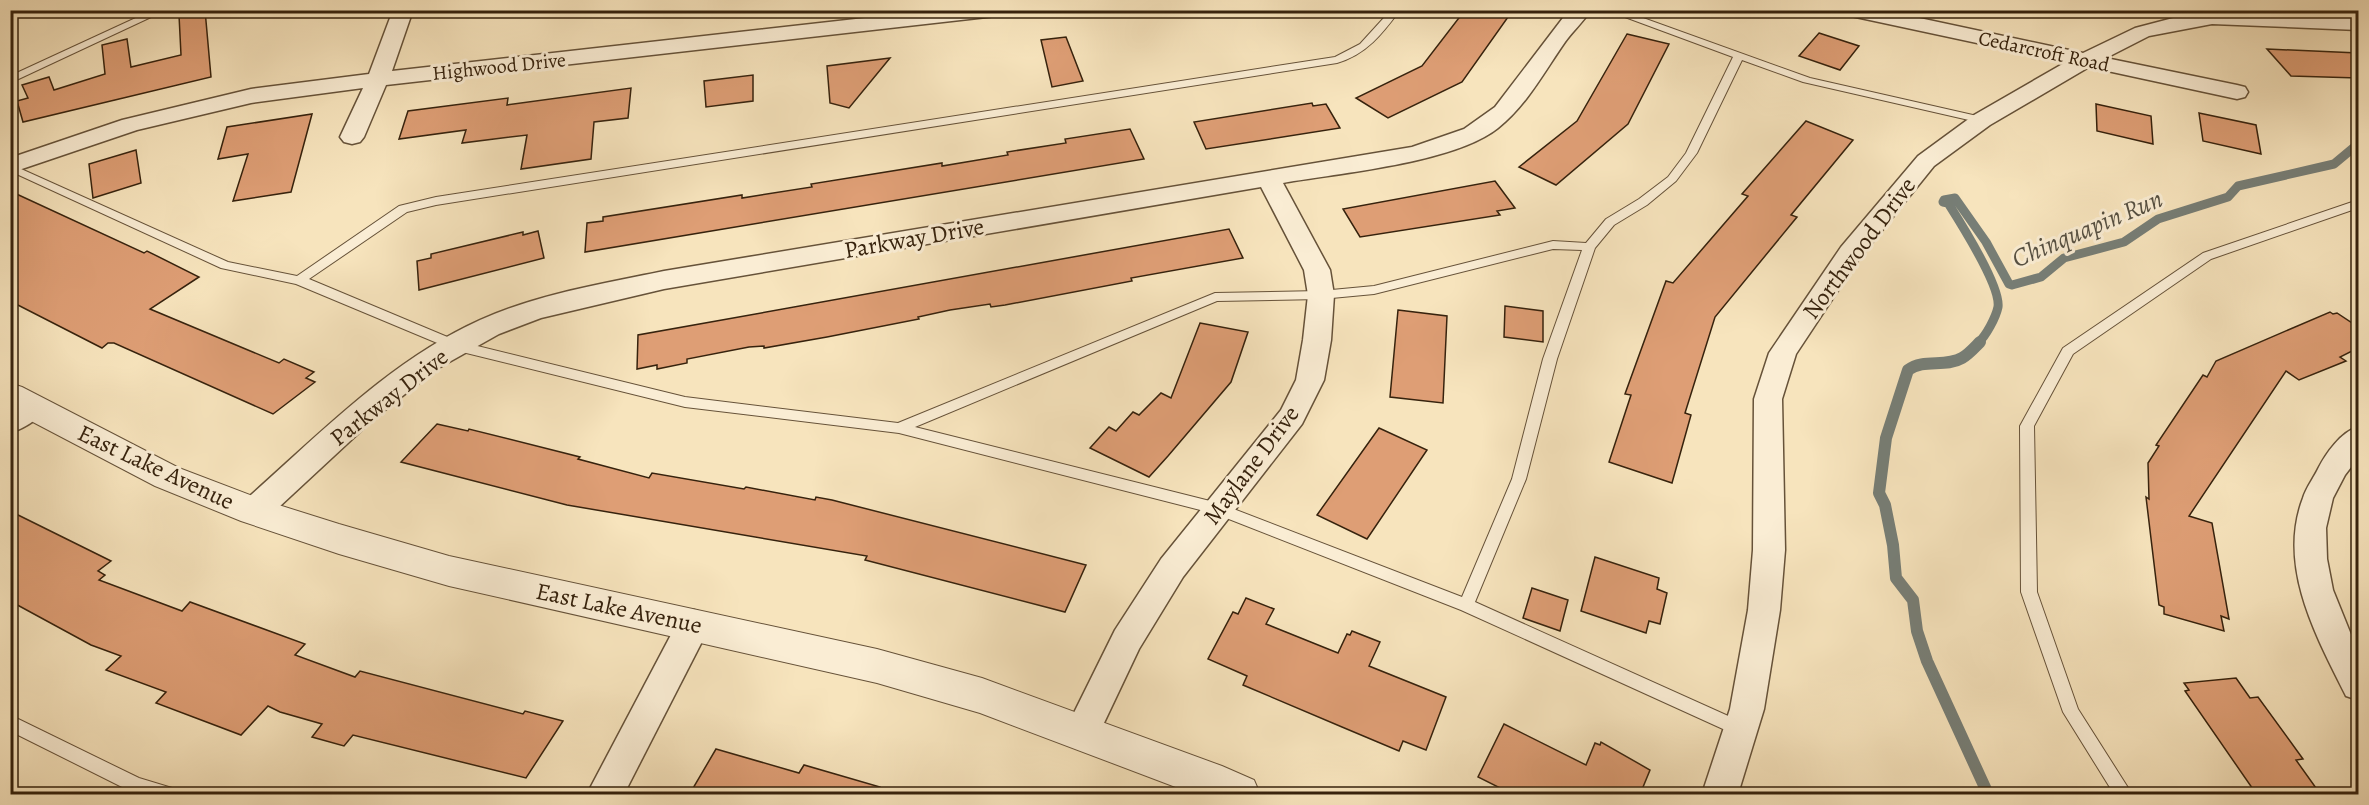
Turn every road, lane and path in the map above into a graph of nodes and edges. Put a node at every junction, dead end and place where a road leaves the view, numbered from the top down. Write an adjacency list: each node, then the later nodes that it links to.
1 (162, 10): 12 (lane)
2 (403, 10): 11 (street)
3 (996, 10): 11 (street, Highwood Drive)
4 (1396, 10): 20 (lane)
5 (1581, 10): 17 (street, Parkway Drive)
6 (1610, 10): 9 (lane)
7 (1851, 10): 10 (street, Cedarcroft Road)
8 (2338, 20): 10 (street, Northwood Drive)
9 (1739, 55): 14 (lane); 19 (lane)
10 (2085, 60): 13 (street, Cedarcroft Road); 14 (street, Northwood Drive)
11 (378, 79): 15 (street); 16 (street, Highwood Drive)
12 (10, 80)
13 (2237, 92)
14 (1982, 120): 32 (street, Northwood Drive)
15 (352, 137)
16 (10, 166): 20 (lane)
17 (1268, 178): 21 (street, Maylane Drive); 22 (street, Parkway Drive)
18 (2358, 204): 38 (lane)
19 (1589, 248): 21 (lane); 28 (lane)
20 (299, 280): 22 (lane)
21 (1321, 295): 24 (lane); 26 (street, Maylane Drive)
22 (454, 345): 24 (lane); 27 (street, Parkway Drive)
23 (18, 408): 27 (street, East Lake Avenue)
24 (899, 428): 26 (lane)
25 (2358, 438): 30 (street)
26 (1218, 508): 28 (lane); 33 (street, Maylane Drive)
27 (254, 511): 29 (street, East Lake Avenue)
28 (1466, 605): 32 (lane)
29 (694, 624): 33 (street, East Lake Avenue); 35 (street)
30 (2358, 685)
31 (10, 722): 34 (lane)
32 (1740, 729): 37 (street, Northwood Drive)
33 (1082, 733): 36 (street, East Lake Avenue)
34 (166, 795)
35 (604, 795)
36 (1239, 795)
37 (1720, 795)
38 (2123, 795)

